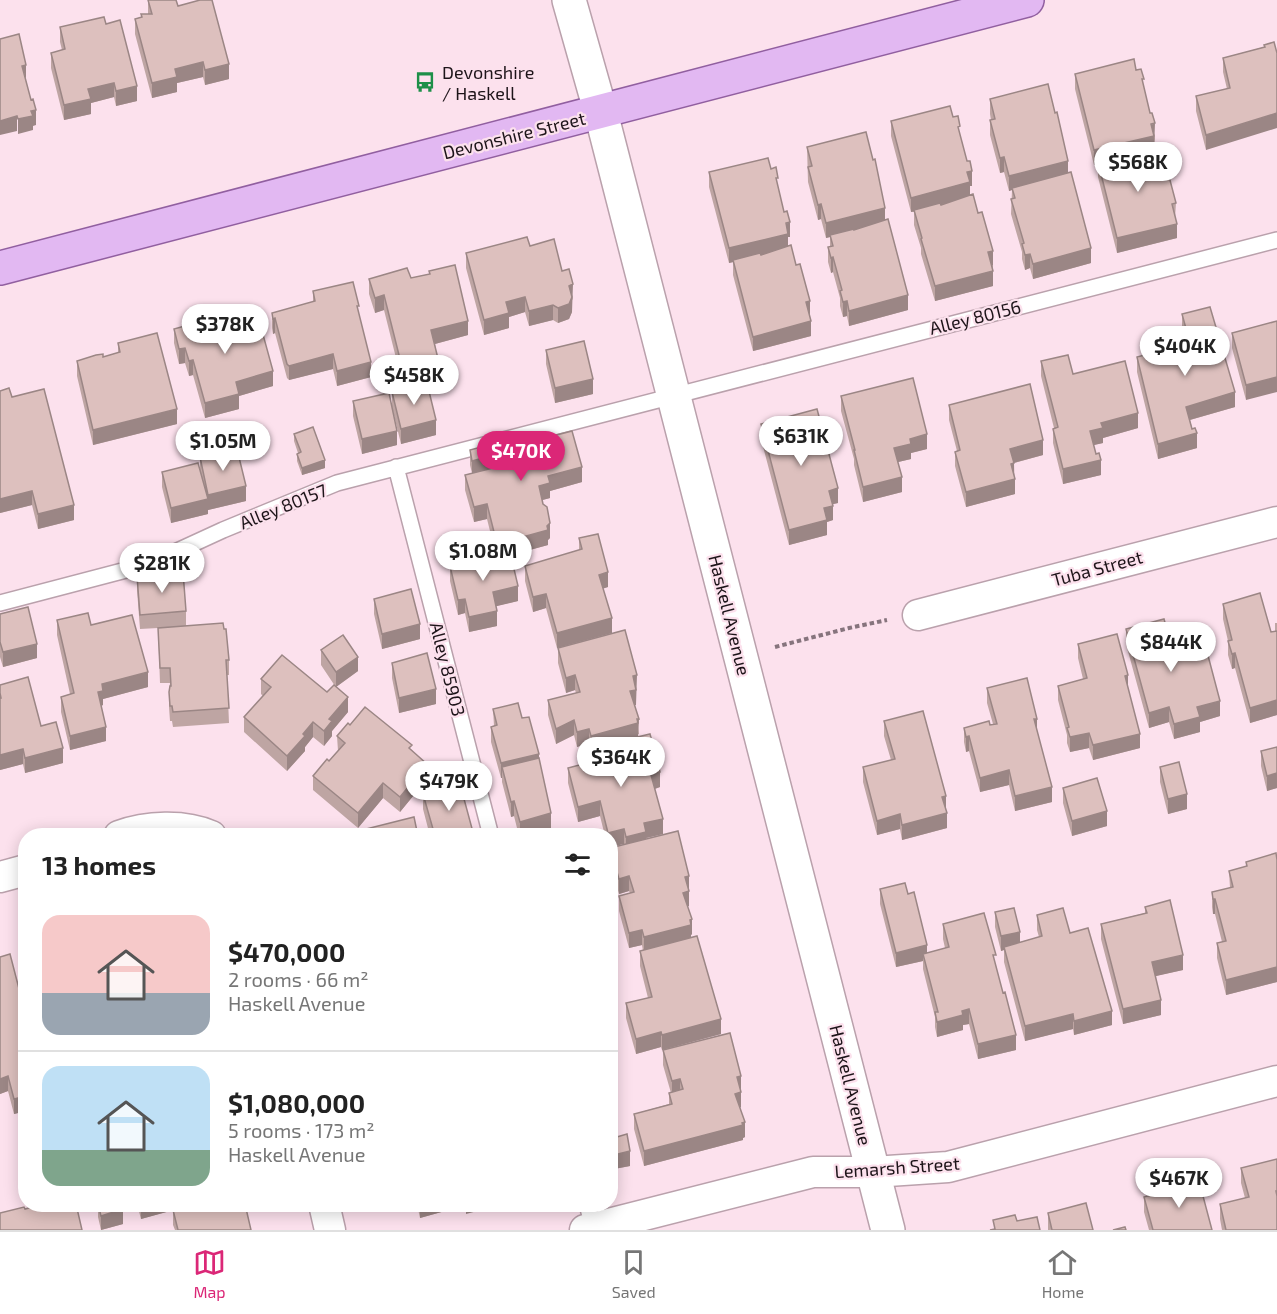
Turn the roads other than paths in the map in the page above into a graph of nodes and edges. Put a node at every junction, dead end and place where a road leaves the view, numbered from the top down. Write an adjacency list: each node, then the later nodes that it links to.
1 (569, 0): 3 (main road, Haskell Avenue)
2 (1026, 0): 3 (main road, Devonshire Street)
3 (601, 113): 5 (main road, Devonshire Street); 6 (main road, Haskell Avenue)
4 (1277, 240): 6 (lane, Alley 80156)
5 (0, 268)
6 (673, 395): 7 (lane, Alley 80156); 15 (main road, Haskell Avenue)
7 (396, 468): 9 (lane, Alley 80157); 11 (lane, Alley 85903)
8 (1277, 522): 10 (street, Tuba Street)
9 (0, 603)
10 (918, 615)
11 (489, 828)
12 (18, 872): 13 (street)
13 (0, 877)
14 (1277, 1081): 15 (street, Lemarsh Street)
15 (873, 1172): 17 (street, Lemarsh Street); 19 (main road, Haskell Avenue)
16 (326, 1212): 18 (street)
17 (588, 1221)
18 (330, 1230)
19 (888, 1230)

